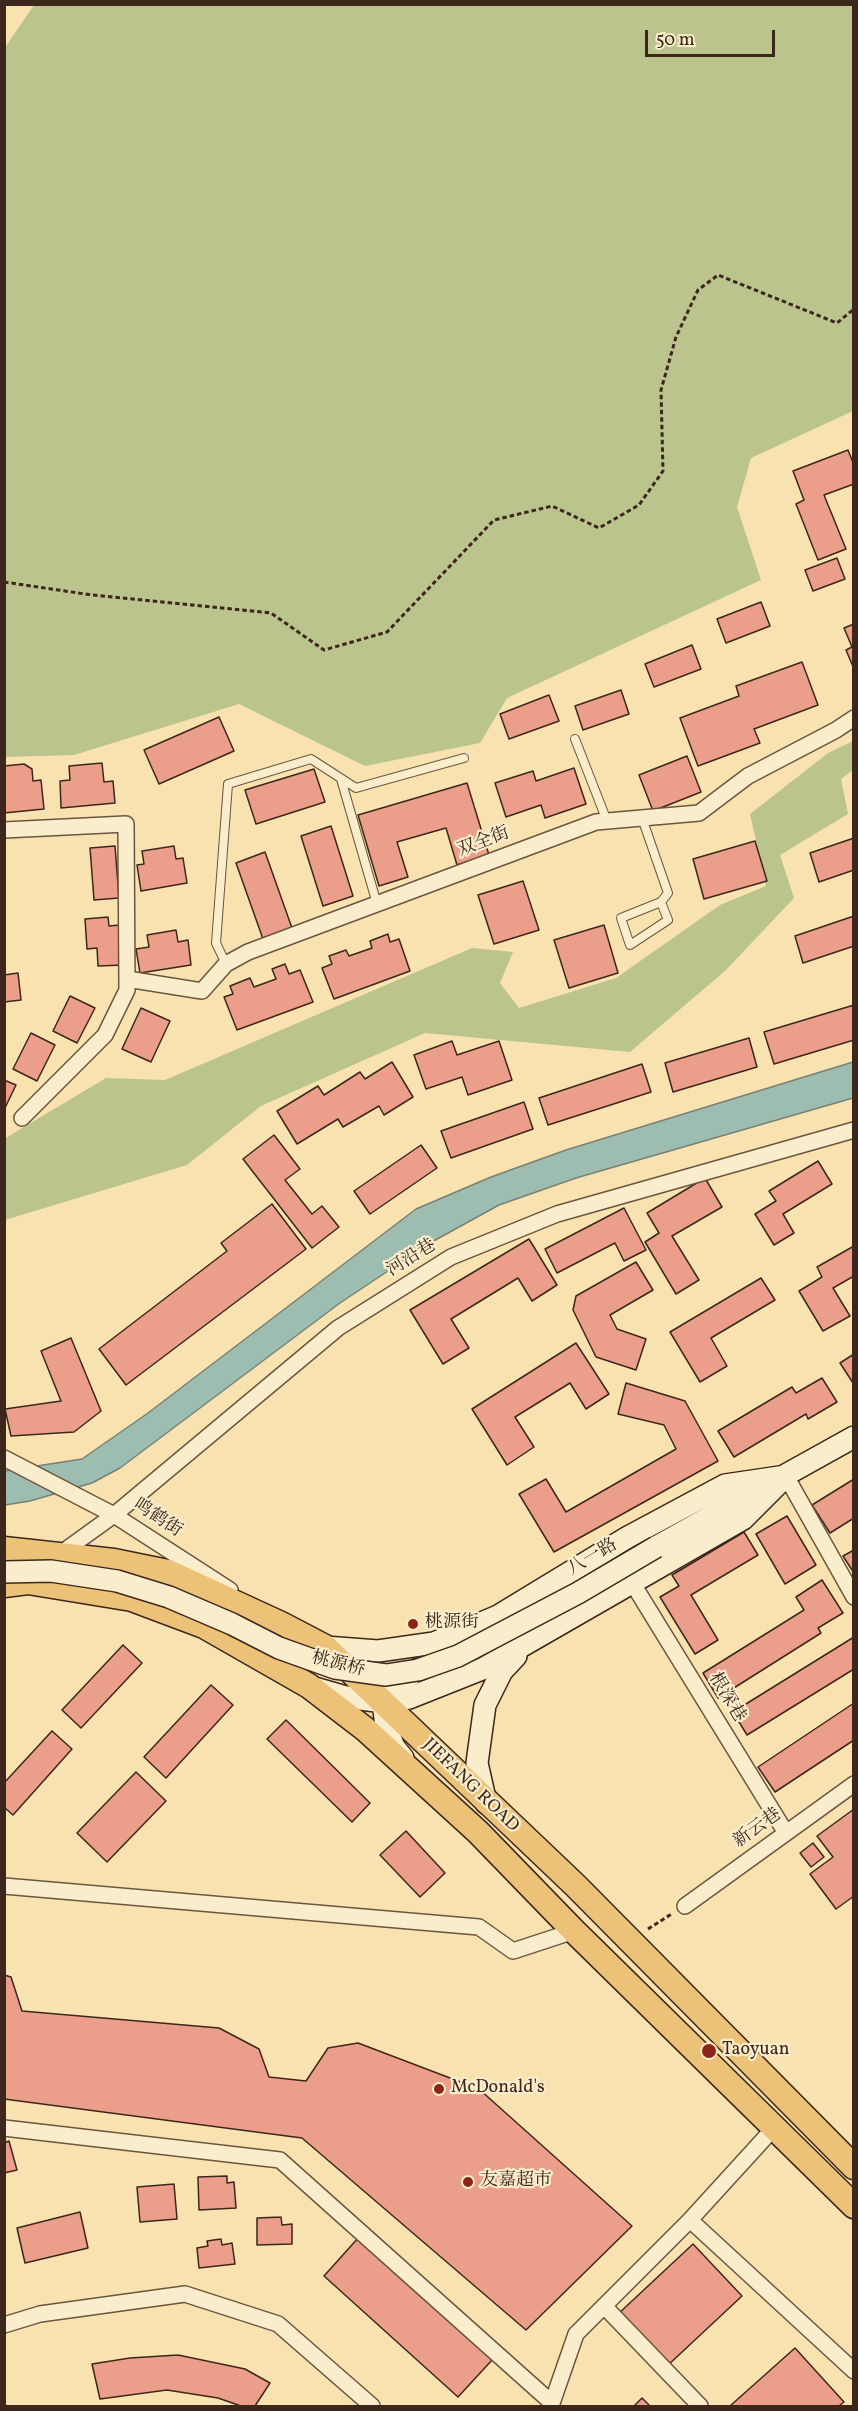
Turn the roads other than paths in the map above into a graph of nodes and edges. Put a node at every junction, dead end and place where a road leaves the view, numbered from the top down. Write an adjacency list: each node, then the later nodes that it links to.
1 (854, 718): 5 (street, 双全街)
2 (575, 739): 6 (lane)
3 (464, 758): 4 (lane)
4 (341, 779): 9 (lane); 10 (lane)
5 (642, 818): 6 (street, 双全街); 8 (lane)
6 (607, 821): 9 (street, 双全街)
7 (4, 830): 11 (street)
8 (661, 902): 8 (lane)
9 (377, 904): 10 (street, 双全街)
10 (226, 964): 11 (street, 双全街)
11 (127, 979): 12 (street)
12 (22, 1118)
13 (854, 1130): 17 (street, 河沿巷)
14 (854, 1437): 16 (main road, 八一路)
15 (9, 1460): 17 (street, 鸣鹤街)
16 (786, 1476): 20 (main road, 桃源桥, bridge); 21 (main road); 23 (street); 24 (main road, 八一路)
17 (114, 1515): 19 (street, 河沿巷); 25 (street, 鸣鹤街)
18 (4, 1549): 19 (main road, JIEFANG ROAD)
19 (60, 1554): 25 (main road, JIEFANG ROAD)
20 (4, 1572)
21 (633, 1584): 26 (main road); 33 (street, 根深巷)
22 (4, 1585): 28 (main road, JIEFANG ROAD)
23 (854, 1597)
24 (498, 1616): 27 (main road, 八一路); 29 (main road)
25 (281, 1624): 27 (main road, JIEFANG ROAD)
26 (526, 1644): 29 (main road); 32 (main road)
27 (325, 1647): 29 (main road, JIEFANG ROAD)
28 (309, 1686): 29 (main road); 30 (main road, JIEFANG ROAD)
29 (383, 1702): 30 (main road); 32 (main road, JIEFANG ROAD)
30 (415, 1773): 36 (main road, JIEFANG ROAD)
31 (854, 1785): 33 (street, 新云巷)
32 (486, 1803): 39 (main road, JIEFANG ROAD)
33 (786, 1833): 35 (street, 新云巷)
34 (4, 1886): 36 (street)
35 (685, 1906)
36 (574, 1931): 38 (main road, JIEFANG ROAD)
37 (4, 2128): 45 (street)
38 (773, 2128): 40 (main road, JIEFANG ROAD); 41 (street)
39 (854, 2167)
40 (854, 2206)
41 (690, 2220): 42 (street); 44 (street)
42 (604, 2306): 45 (street); 47 (street)
43 (4, 2325): 46 (street)
44 (854, 2371)
45 (552, 2404)
46 (372, 2406)
47 (700, 2406)

